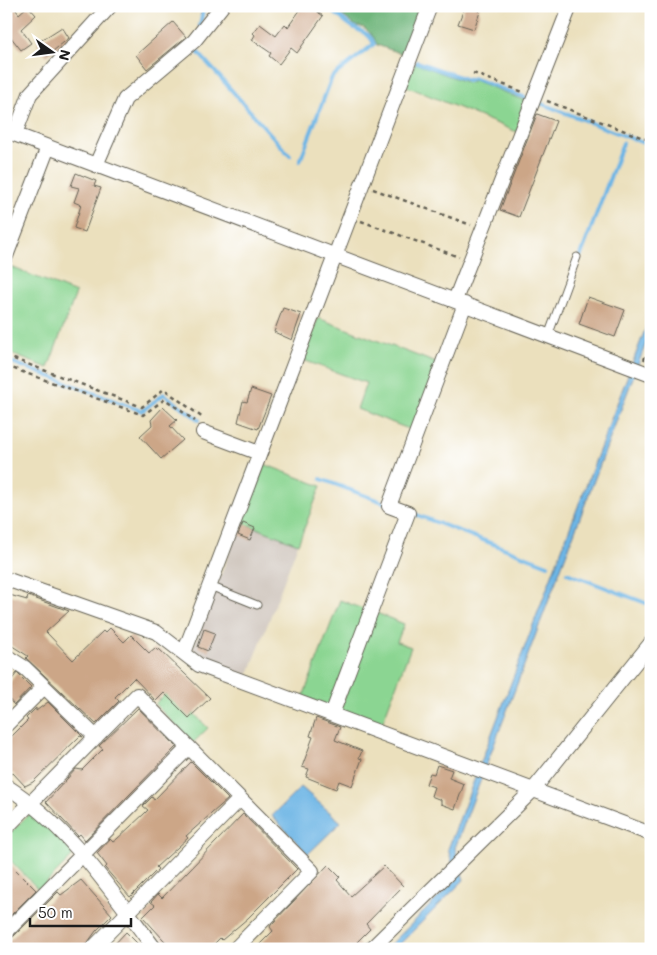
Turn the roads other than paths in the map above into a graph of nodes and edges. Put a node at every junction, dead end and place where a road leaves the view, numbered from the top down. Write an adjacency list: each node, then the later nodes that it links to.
1 (110, 6): 5 (street)
2 (430, 6): 9 (street)
3 (570, 6): 11 (street)
4 (214, 9): 7 (street)
5 (10, 133): 6 (street)
6 (48, 147): 7 (street); 8 (street)
7 (96, 165): 9 (street)
8 (6, 256)
9 (336, 256): 11 (street); 15 (street)
10 (578, 256): 12 (lane)
11 (460, 302): 12 (street); 23 (street)
12 (548, 336): 13 (street)
13 (639, 370)
14 (203, 432): 15 (street)
15 (259, 453): 17 (street)
16 (6, 579): 20 (street)
17 (210, 586): 18 (lane); 20 (street)
18 (257, 605)
19 (651, 643): 28 (street)
20 (184, 653): 23 (street)
21 (6, 656): 22 (street)
22 (44, 686): 24 (street); 25 (street)
23 (332, 714): 28 (street)
24 (6, 725)
25 (96, 737): 26 (street); 30 (street)
26 (189, 747): 29 (street); 33 (street)
27 (6, 786): 30 (street)
28 (533, 790): 32 (street); 39 (street)
29 (240, 798): 34 (street); 38 (street)
30 (32, 802): 31 (street); 33 (street)
31 (6, 828)
32 (651, 834)
33 (83, 854): 34 (street); 35 (street)
34 (128, 912): 36 (street); 37 (street)
35 (6, 932)
36 (92, 949)
37 (155, 949)
38 (235, 949)
39 (371, 949)

